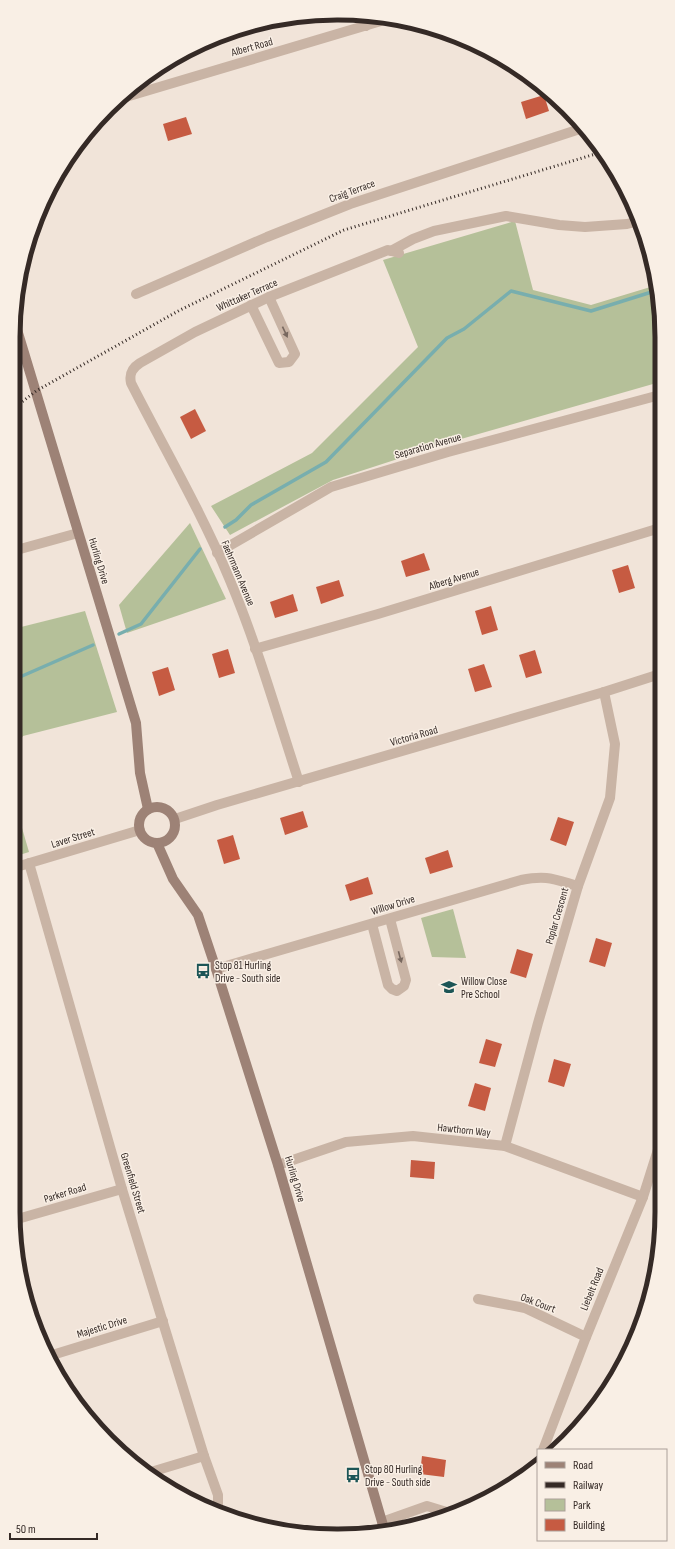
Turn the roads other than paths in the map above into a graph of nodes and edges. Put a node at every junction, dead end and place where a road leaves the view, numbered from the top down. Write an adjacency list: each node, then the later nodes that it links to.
1 (364, 22): 3 (street)
2 (376, 23): 3 (street, Albert Road)
3 (366, 26): 4 (street, Albert Road)
4 (135, 93)
5 (577, 130): 7 (street, Craig Terrace)
6 (633, 222): 8 (street, Whittaker Terrace)
7 (136, 294)
8 (269, 297): 9 (street, Whittaker Terrace); 9 (street, one-way to 9)
9 (251, 305): 11 (street, Whittaker Terrace)
10 (20, 340): 14 (street, Hurling Drive)
11 (131, 383): 16 (street, Faehrmann Avenue)
12 (655, 396): 16 (street, Separation Avenue)
13 (655, 530): 17 (street, Alberg Avenue)
14 (78, 533): 15 (street); 21 (street, Hurling Drive)
15 (20, 549)
16 (218, 553): 17 (street, Faehrmann Avenue)
17 (255, 649): 20 (street, Faehrmann Avenue)
18 (655, 676): 19 (street, Victoria Road)
19 (604, 692): 20 (street, Victoria Road); 27 (street, Poplar Crescent)
20 (299, 782): 22 (street, Victoria Road)
21 (148, 809): 22 (street); 23 (street)
22 (175, 819): 24 (street)
23 (140, 830): 24 (street); 25 (street, Laver Street)
24 (157, 843): 30 (street, Hurling Drive)
25 (29, 863): 26 (street, Laver Street); 34 (street, Greenfield Street)
26 (20, 866)
27 (578, 886): 28 (street, Willow Drive); 31 (street, Poplar Crescent)
28 (390, 919): 29 (street, Willow Drive); 29 (street, one-way to 29)
29 (372, 924): 30 (street, Willow Drive)
30 (216, 969): 33 (street, Hurling Drive)
31 (505, 1146): 33 (street, Hawthorn Way); 35 (street, Hawthorn Way)
32 (655, 1159): 35 (street, Liebelt Road)
33 (278, 1165): 46 (street, Hurling Drive)
34 (122, 1188): 36 (street, Parker Road); 38 (street, Greenfield Street)
35 (643, 1197): 39 (street, Liebelt Road)
36 (20, 1218)
37 (478, 1299): 39 (street, Oak Court)
38 (163, 1321): 40 (street, Majestic Drive); 42 (street, Greenfield Street)
39 (586, 1337): 41 (street, Liebelt Road)
40 (54, 1354)
41 (543, 1449)
42 (204, 1456): 43 (street); 44 (street, Greenfield Street)
43 (155, 1471)
44 (218, 1506)
45 (443, 1511): 47 (street)
46 (383, 1525)
47 (388, 1525)

